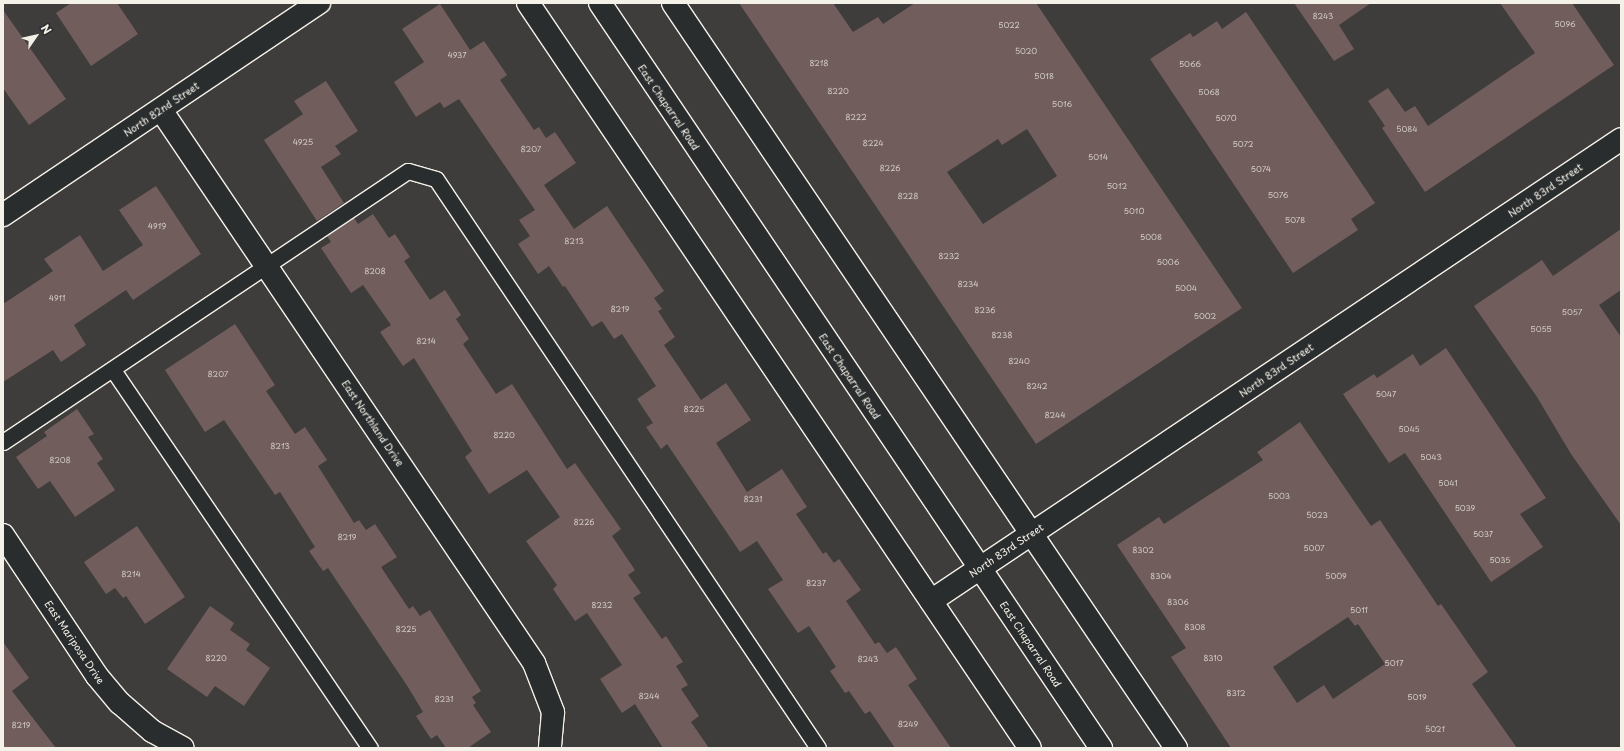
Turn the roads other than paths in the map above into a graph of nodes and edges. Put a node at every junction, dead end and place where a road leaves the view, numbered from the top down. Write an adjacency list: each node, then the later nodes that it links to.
1 (319, 3): 5 (street, North 82nd Street)
2 (528, 3): 14 (street)
3 (600, 3): 13 (street, East Chaparral Road)
4 (673, 3): 11 (street)
5 (161, 110): 7 (street, North 82nd Street); 8 (street, East Northland Drive)
6 (1621, 139): 11 (street, North 83rd Street)
7 (3, 215)
8 (267, 265): 9 (lane); 17 (street, East Northland Drive); 18 (lane)
9 (113, 370): 10 (lane); 16 (lane)
10 (3, 442)
11 (1032, 533): 13 (street, North 83rd Street); 21 (street)
12 (3, 535): 15 (street, East Mariposa Drive)
13 (980, 568): 14 (street, North 83rd Street); 20 (street, East Chaparral Road)
14 (931, 601): 19 (street)
15 (183, 748)
16 (370, 748)
17 (550, 748)
18 (818, 748)
19 (1030, 748)
20 (1101, 748)
21 (1176, 748)

